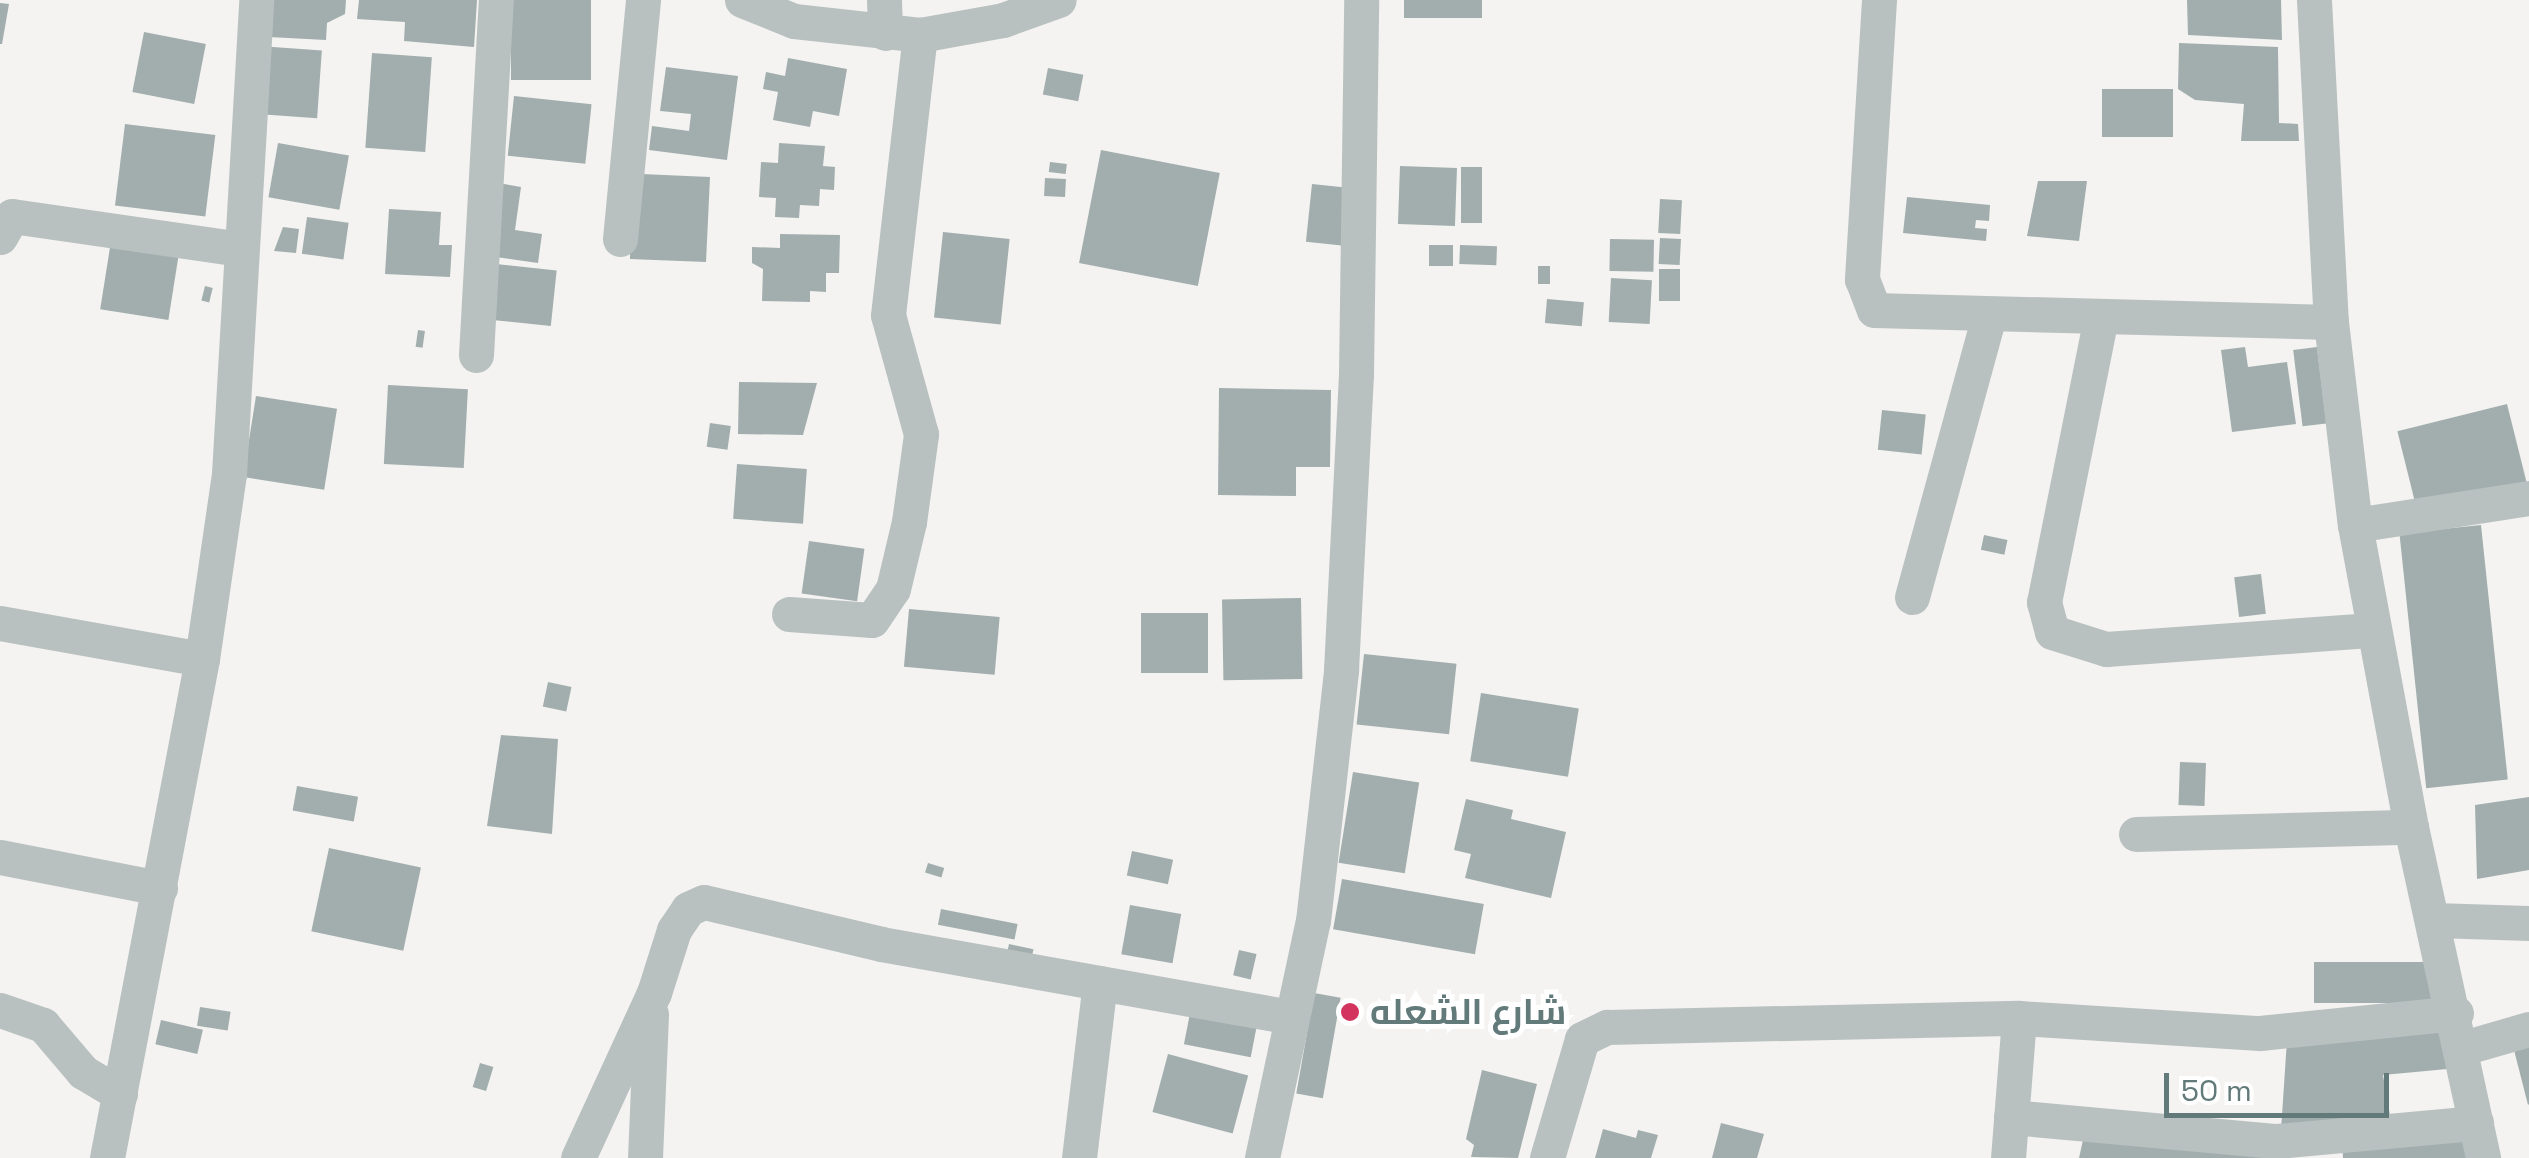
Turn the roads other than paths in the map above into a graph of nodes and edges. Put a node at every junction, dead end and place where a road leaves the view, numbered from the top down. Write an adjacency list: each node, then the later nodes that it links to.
1 (256, 0): 13 (street)
2 (496, 0): 17 (street)
3 (643, 0): 12 (street)
4 (742, 0): 9 (street)
5 (1059, 0): 10 (street)
6 (1361, 0): 35 (street)
7 (1880, 0): 14 (street)
8 (2314, 0): 16 (street)
9 (884, 16): 10 (street)
10 (920, 35): 21 (street)
11 (1, 225): 13 (street)
12 (620, 238)
13 (240, 249): 24 (street)
14 (1989, 315): 15 (street); 20 (street)
15 (2101, 317): 16 (street); 23 (street)
16 (2331, 322): 19 (street)
17 (476, 355)
18 (2529, 498): 19 (street)
19 (2356, 525): 23 (street)
20 (1912, 598)
21 (789, 614)
22 (0, 623): 24 (street)
23 (2372, 630): 25 (street)
24 (202, 658): 28 (street)
25 (2411, 826): 26 (street); 29 (street)
26 (2136, 834)
27 (0, 857): 28 (street)
28 (160, 888): 39 (street)
29 (2434, 920): 30 (street); 34 (street)
30 (2529, 923)
31 (1100, 983): 32 (street); 35 (street); 45 (street)
32 (652, 998): 43 (street); 44 (street)
33 (0, 1010): 39 (street)
34 (2456, 1013): 36 (street); 38 (street)
35 (1291, 1017): 46 (street)
36 (2019, 1018): 40 (street); 47 (street)
37 (2529, 1030): 38 (street)
38 (2462, 1048): 41 (street)
39 (120, 1094): 42 (street)
40 (2011, 1117): 41 (street); 48 (street)
41 (2476, 1123): 49 (street)
42 (107, 1158)
43 (578, 1158)
44 (645, 1158)
45 (1080, 1158)
46 (1262, 1158)
47 (1547, 1158)
48 (2008, 1158)
49 (2483, 1158)

